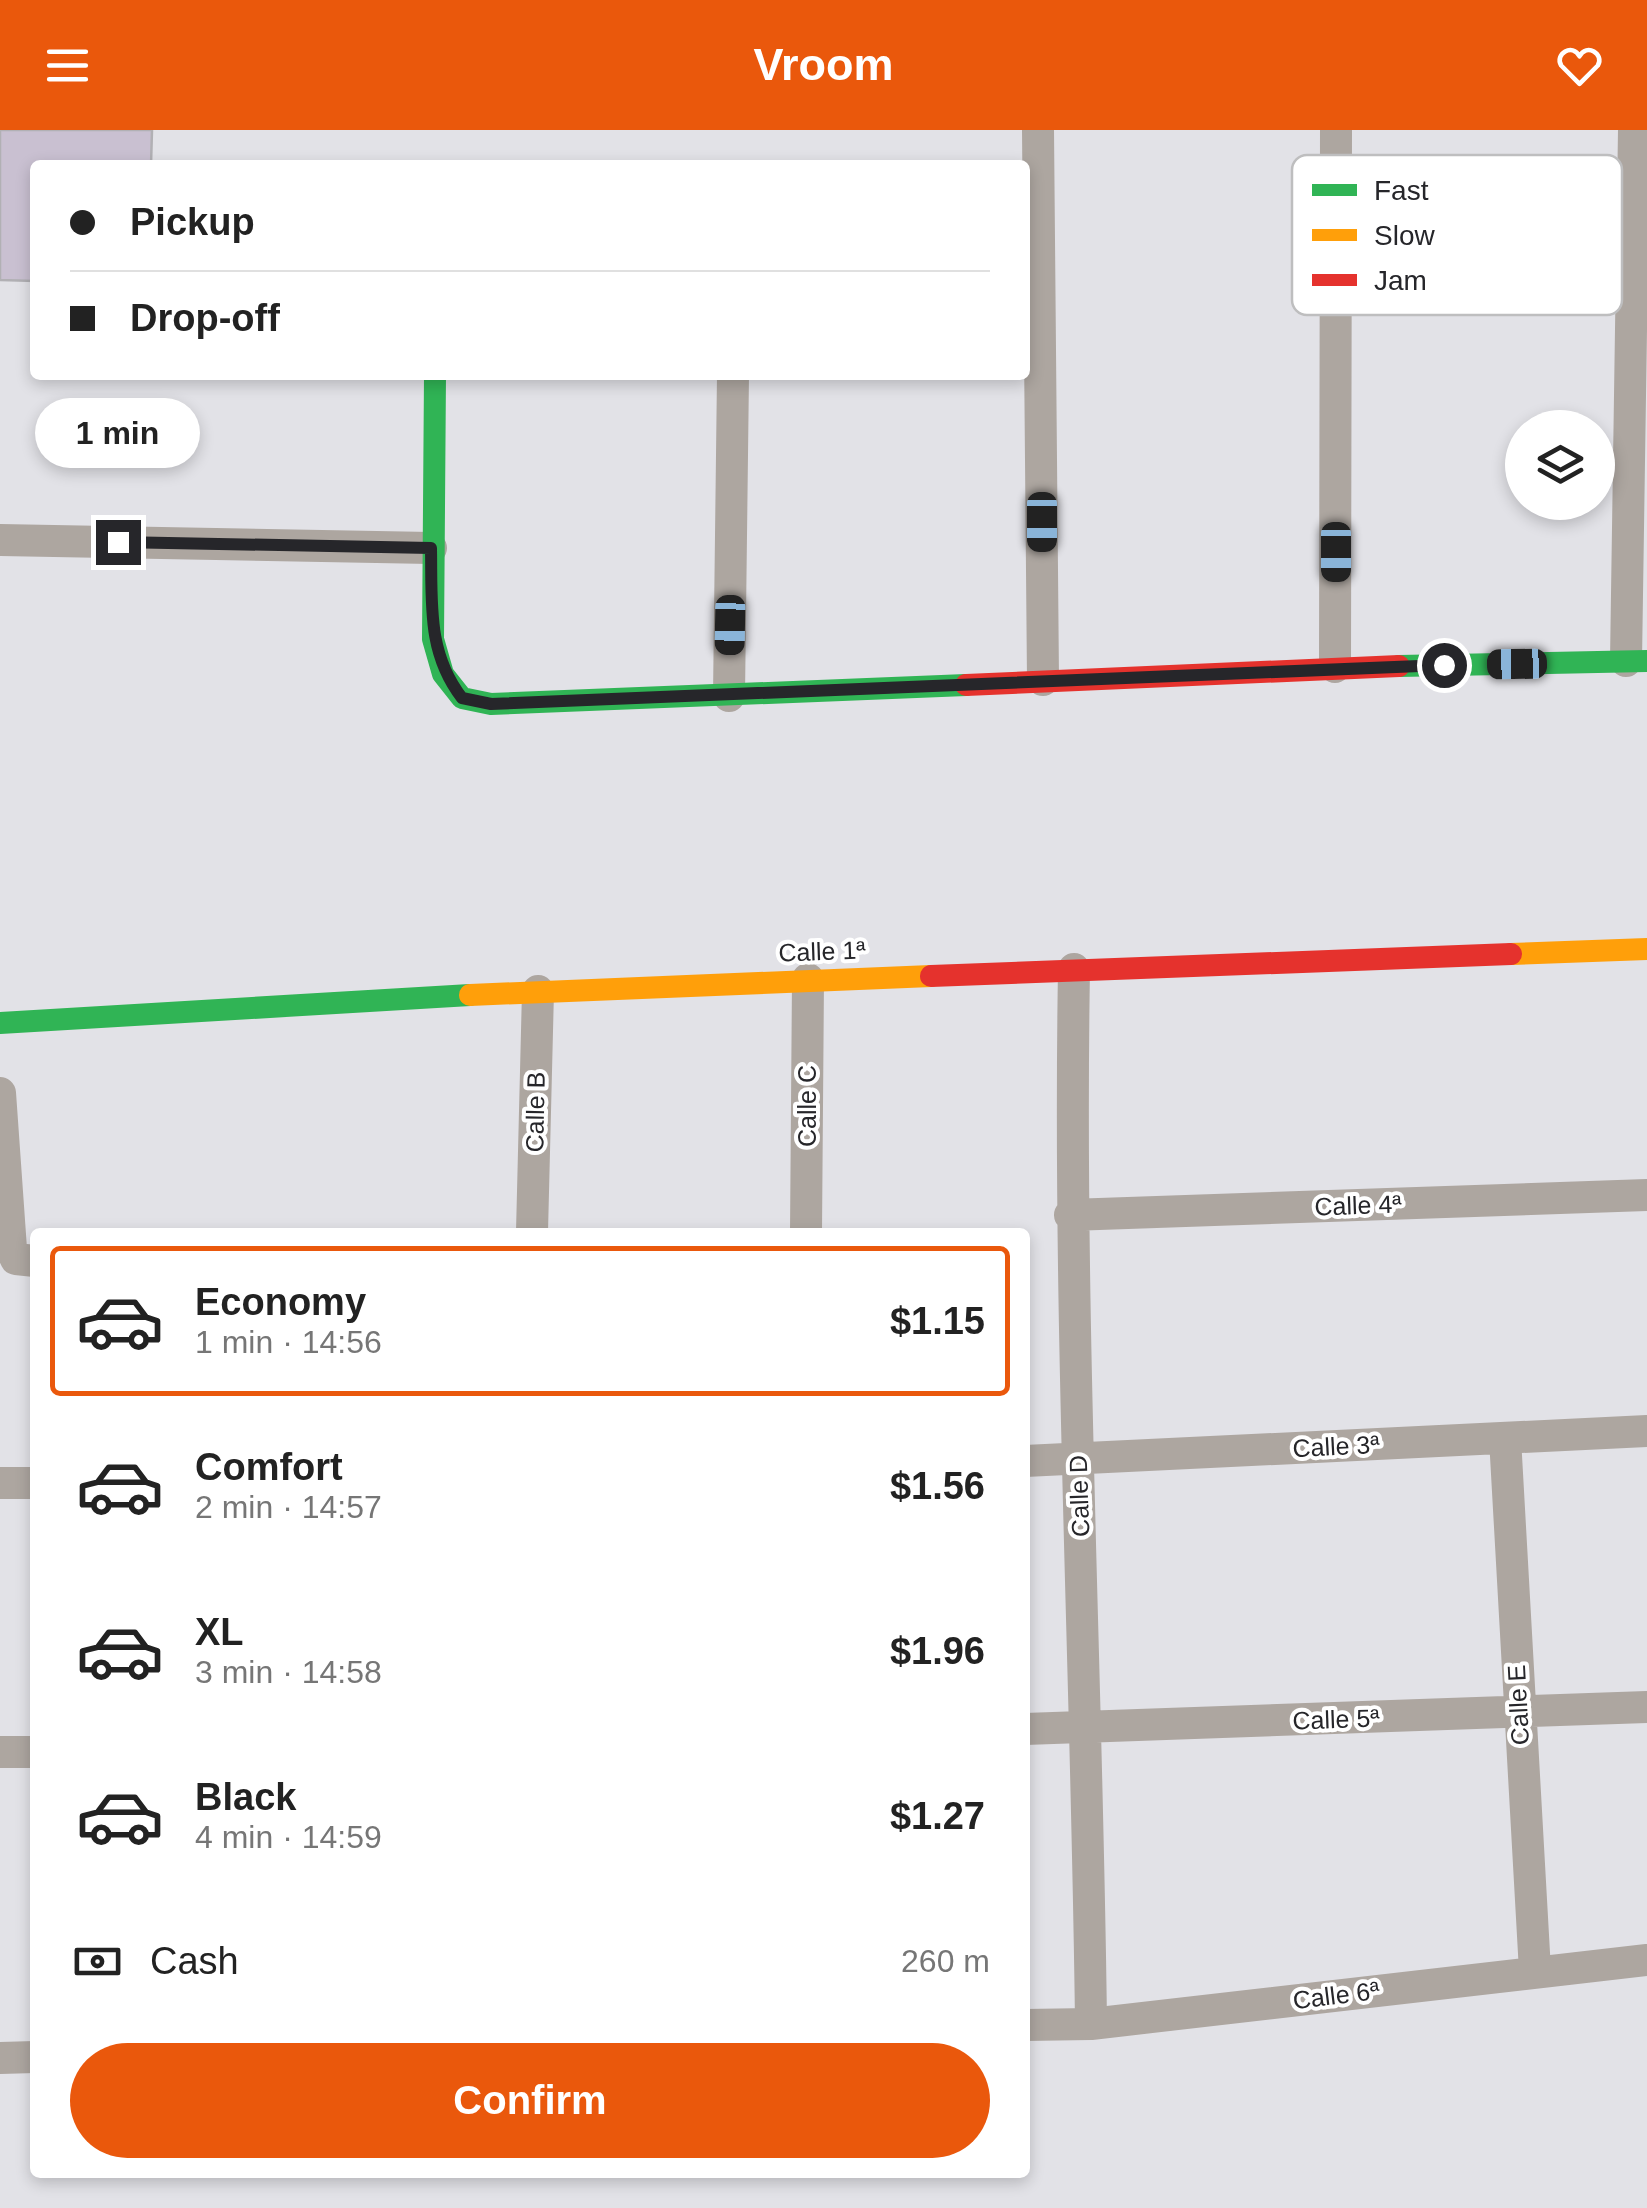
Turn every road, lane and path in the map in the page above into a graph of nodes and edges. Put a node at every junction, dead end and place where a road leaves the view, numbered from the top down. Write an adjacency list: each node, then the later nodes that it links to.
1 (1038, 130): 5 (street)
2 (1336, 130): 4 (street)
3 (1634, 130): 11 (street)
4 (1336, 155)
5 (1032, 245): 13 (street)
6 (1336, 315): 12 (street)
7 (434, 380): 10 (street)
8 (733, 380): 14 (street)
9 (0, 540): 10 (street)
10 (431, 548): 14 (street)
11 (1636, 661): 12 (street)
12 (1335, 667): 13 (street)
13 (1042, 680): 14 (street)
14 (728, 696)
15 (1647, 949): 16 (street, Calle 1ª)
16 (1074, 969): 17 (street, Calle 1ª); 22 (street, Calle D)
17 (808, 979): 18 (street, Calle 1ª); 24 (street, Calle C)
18 (538, 991): 19 (street, Calle 1ª); 23 (street, Calle B)
19 (0, 1024)
20 (0, 1093): 25 (street)
21 (1647, 1195): 22 (street, Calle 4ª)
22 (1070, 1214): 28 (street, Calle D)
23 (532, 1228)
24 (806, 1228)
25 (30, 1260)
26 (1647, 1431): 27 (street, Calle 3ª)
27 (1505, 1438): 28 (street, Calle 3ª); 33 (street, Calle E)
28 (1078, 1459): 29 (street, Calle 3ª); 34 (street, Calle D)
29 (1030, 1460)
30 (0, 1483): 31 (street)
31 (30, 1483)
32 (1647, 1707): 33 (street, Calle 5ª)
33 (1518, 1712): 34 (street, Calle 5ª); 39 (street, Calle E)
34 (1088, 1727): 35 (street, Calle 5ª); 40 (street, Calle D)
35 (1030, 1729)
36 (0, 1752): 37 (street)
37 (30, 1752)
38 (1647, 1960): 39 (street, Calle 6ª)
39 (1535, 1971): 40 (street, Calle 6ª)
40 (1091, 2024): 41 (street, Calle 6ª)
41 (1030, 2026)
42 (30, 2057): 43 (street)
43 (0, 2058)

